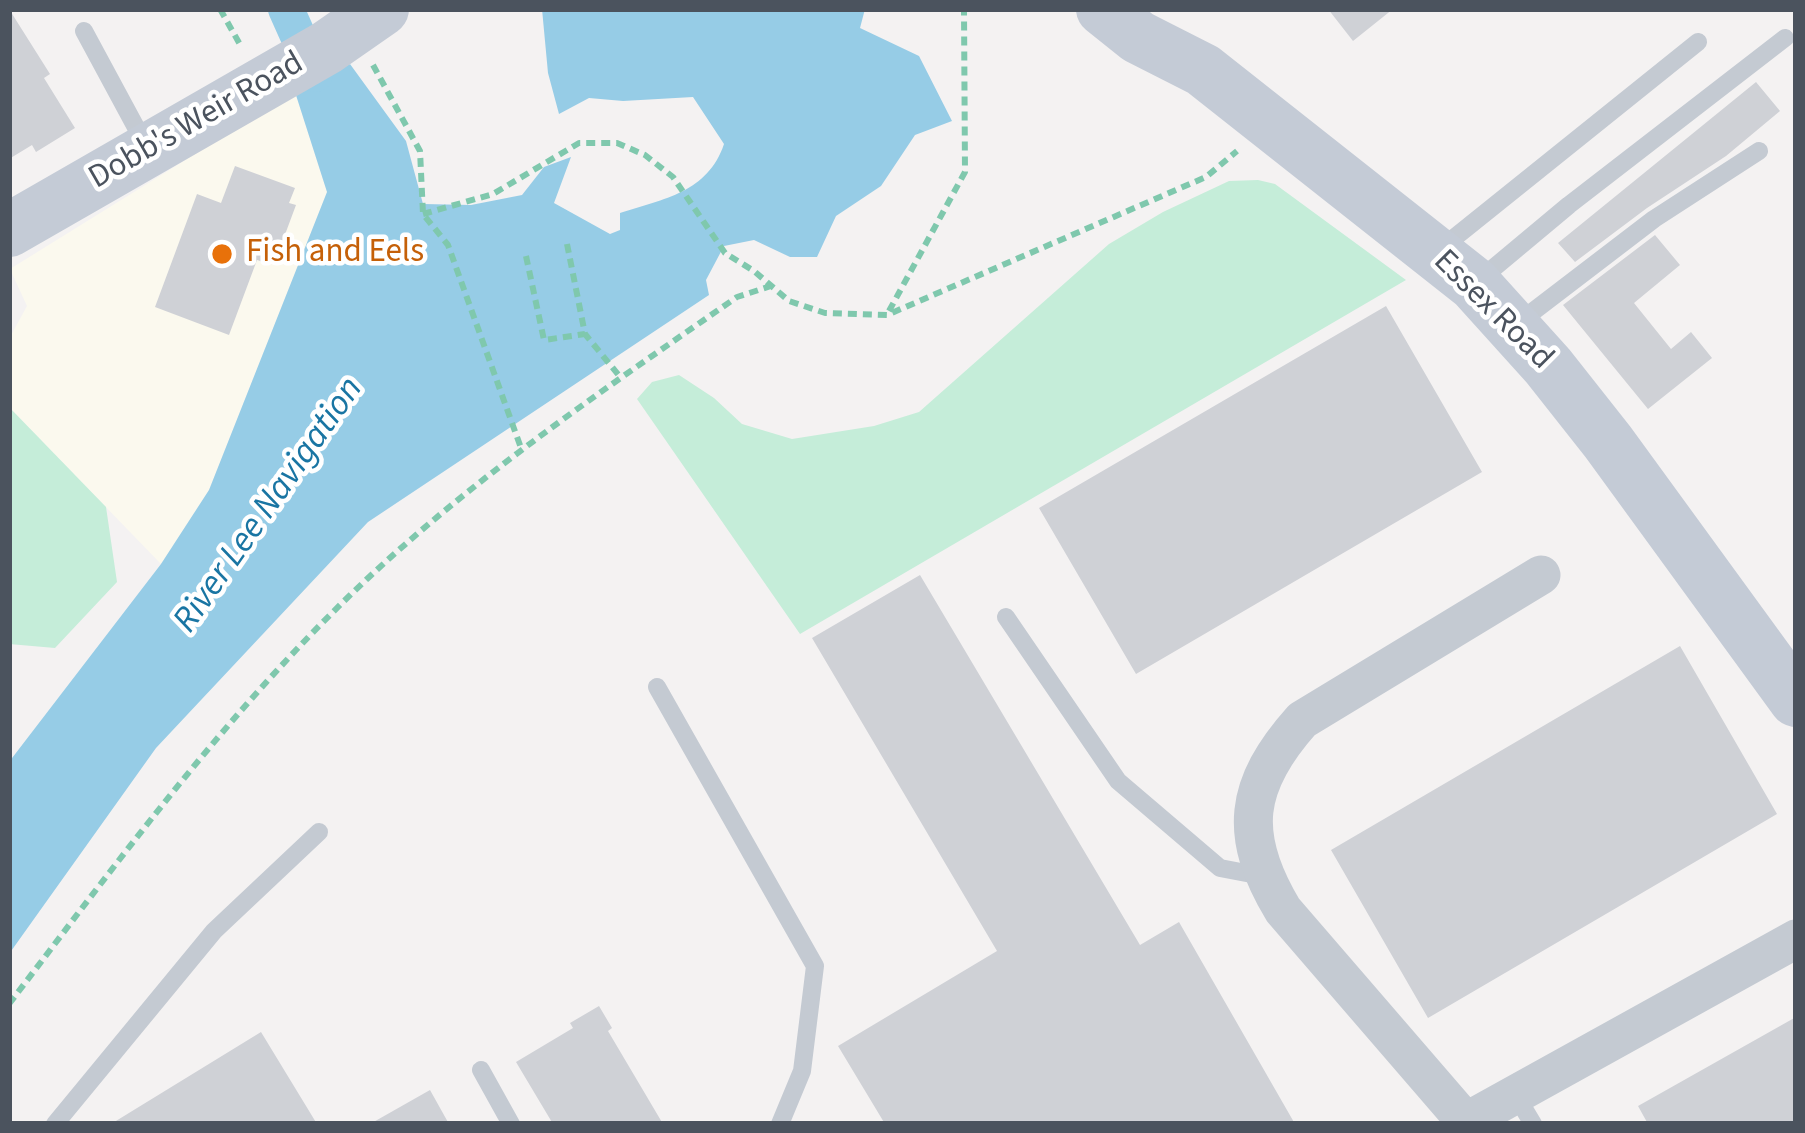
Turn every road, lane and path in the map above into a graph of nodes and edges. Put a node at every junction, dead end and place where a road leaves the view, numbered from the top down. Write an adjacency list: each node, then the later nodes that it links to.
1 (964, 9): 16 (path)
2 (1129, 23): 7 (street, Essex Road)
3 (356, 28): 8 (street, Dobb's Weir Road); 10 (path)
4 (84, 32): 8 (lane)
5 (1784, 38): 14 (lane)
6 (1698, 42): 14 (lane)
7 (1264, 116): 14 (street, Essex Road); 16 (path)
8 (148, 151): 11 (street, Dobb's Weir Road)
9 (1759, 151): 17 (lane)
10 (423, 214): 15 (path); 20 (path)
11 (9, 230)
12 (567, 244): 18 (path)
13 (526, 256): 18 (path)
14 (1455, 269): 17 (street, Essex Road)
15 (771, 286): 16 (path); 19 (path)
16 (887, 315)
17 (1514, 326): 24 (street, Essex Road)
18 (585, 334): 19 (path)
19 (621, 378): 20 (path)
20 (521, 448): 28 (path)
21 (1541, 575): 26 (street)
22 (1006, 616): 26 (lane)
23 (657, 687): 34 (lane)
24 (1796, 700)
25 (319, 832): 32 (lane)
26 (1262, 876): 31 (street)
27 (1796, 939): 30 (street)
28 (9, 1004)
29 (482, 1070): 33 (lane)
30 (1524, 1109): 31 (street)
31 (1464, 1123)
32 (55, 1124)
33 (511, 1124)
34 (780, 1124)

